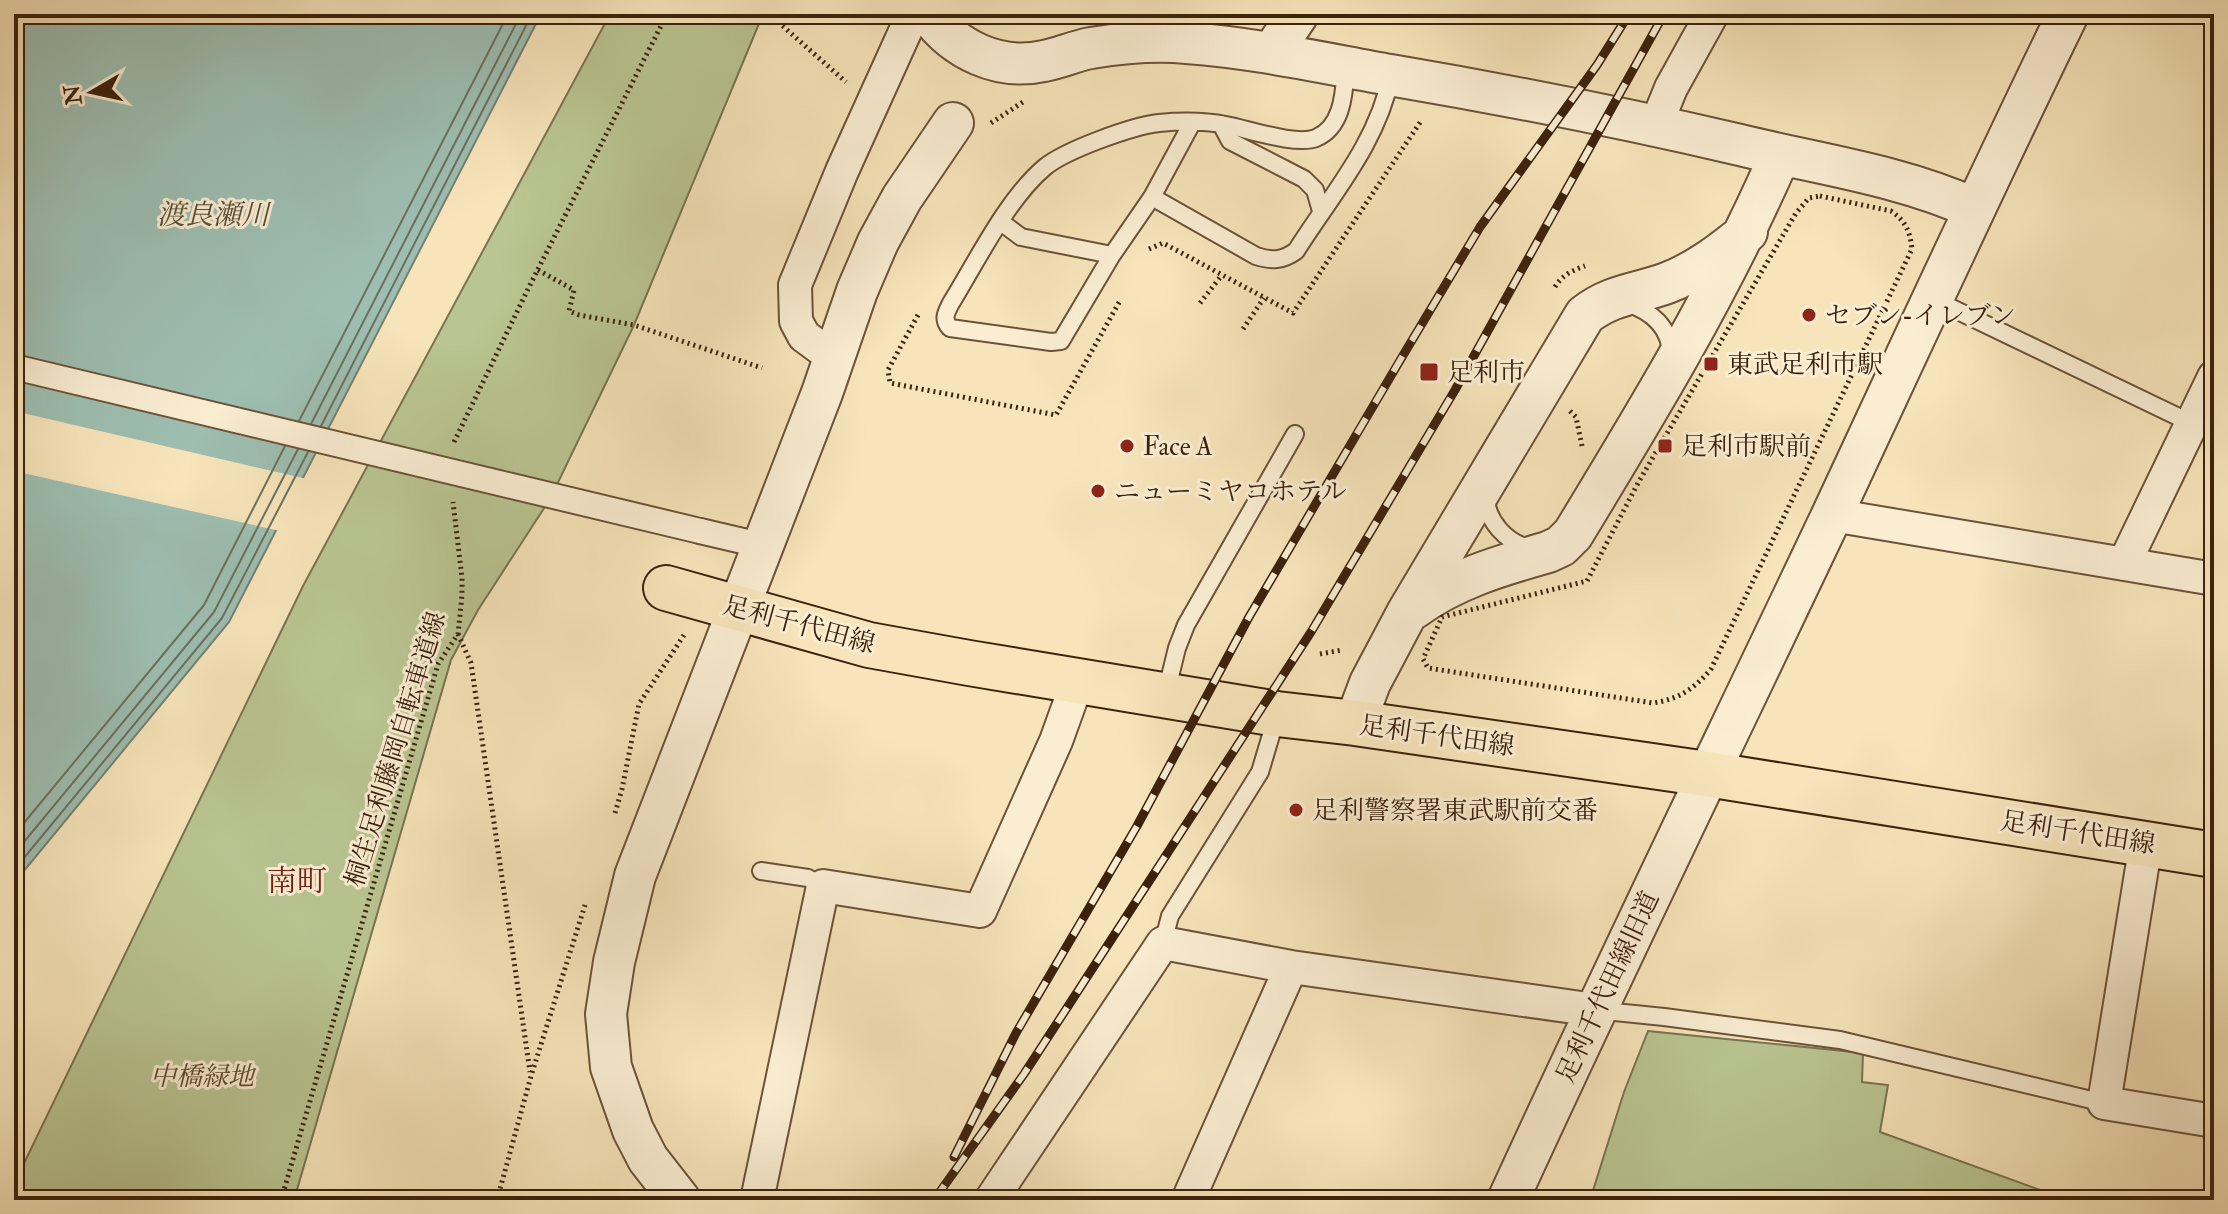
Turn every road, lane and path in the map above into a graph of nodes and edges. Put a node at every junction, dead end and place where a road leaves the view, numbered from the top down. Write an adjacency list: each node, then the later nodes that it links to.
1 (667, 14): 21 (path)
2 (913, 14): 28 (street)
3 (929, 14): 7 (street)
4 (1298, 14): 7 (street)
5 (1712, 14): 13 (street)
6 (2068, 14): 16 (street, 足利千代田線旧道)
7 (1272, 53): 8 (street)
8 (1346, 67): 9 (street); 12 (lane)
9 (1391, 75): 13 (street); 17 (lane)
10 (953, 123): 28 (street)
11 (1192, 123): 12 (lane); 15 (lane); 18 (lane)
12 (1221, 124): 17 (lane)
13 (1656, 125): 14 (street)
14 (1780, 155): 16 (street); 19 (street)
15 (1152, 197): 17 (lane); 20 (lane)
16 (1973, 208): 24 (street, 足利千代田線旧道)
17 (1321, 211)
18 (1001, 222): 20 (lane); 20 (lane)
19 (1747, 232): 26 (street); 31 (street)
20 (1112, 255)
21 (538, 270): 30 (path); 36 (path)
22 (1222, 275): 25 (path)
23 (1264, 298): 27 (path)
24 (1931, 299): 34 (lane); 40 (street, 足利千代田線旧道)
25 (1200, 303)
26 (1600, 303): 31 (lane); 38 (street)
27 (1243, 329)
28 (834, 358): 46 (street)
29 (14, 367): 41 (street, bridge)
30 (762, 368)
31 (1672, 371): 42 (street)
32 (2214, 377): 34 (street)
33 (1568, 408): 37 (path)
34 (2191, 423): 43 (street)
35 (1295, 434): 51 (lane)
36 (451, 448)
37 (1592, 455)
38 (1489, 474): 42 (lane); 47 (street)
39 (452, 499): 48 (path, 桐生足利藤岡自転車道線)
40 (1832, 515): 43 (street); 54 (street, 足利千代田線旧道)
41 (747, 542)
42 (1548, 552): 47 (street)
43 (2124, 564): 44 (street)
44 (2214, 579)
45 (666, 588): 46 (main road, 足利千代田線)
46 (738, 608): 50 (main road, 足利千代田線); 66 (street)
47 (1407, 613): 53 (street)
48 (458, 634): 62 (path); 65 (path, 桐生足利藤岡自転車道線)
49 (1423, 659): 49 (path)
50 (1078, 680): 51 (main road, 足利千代田線); 58 (street)
51 (1166, 694): 52 (main road, 足利千代田線)
52 (1277, 714): 53 (main road, 足利千代田線); 59 (lane)
53 (1355, 723): 54 (main road, 足利千代田線)
54 (1707, 774): 55 (main road, 足利千代田線); 61 (street, 足利千代田線旧道)
55 (2146, 843): 56 (main road, 足利千代田線); 63 (street)
56 (2214, 855)
57 (761, 871): 58 (lane)
58 (823, 886): 67 (street)
59 (1163, 943): 60 (street); 68 (street)
60 (1291, 967): 61 (street); 69 (street)
61 (1595, 1010): 63 (lane); 70 (street, 足利千代田線旧道)
62 (531, 1076)
63 (2104, 1103): 64 (street)
64 (2214, 1121)
65 (281, 1200)
66 (680, 1200)
67 (757, 1200)
68 (991, 1200)
69 (1188, 1200)
70 (1508, 1200)

